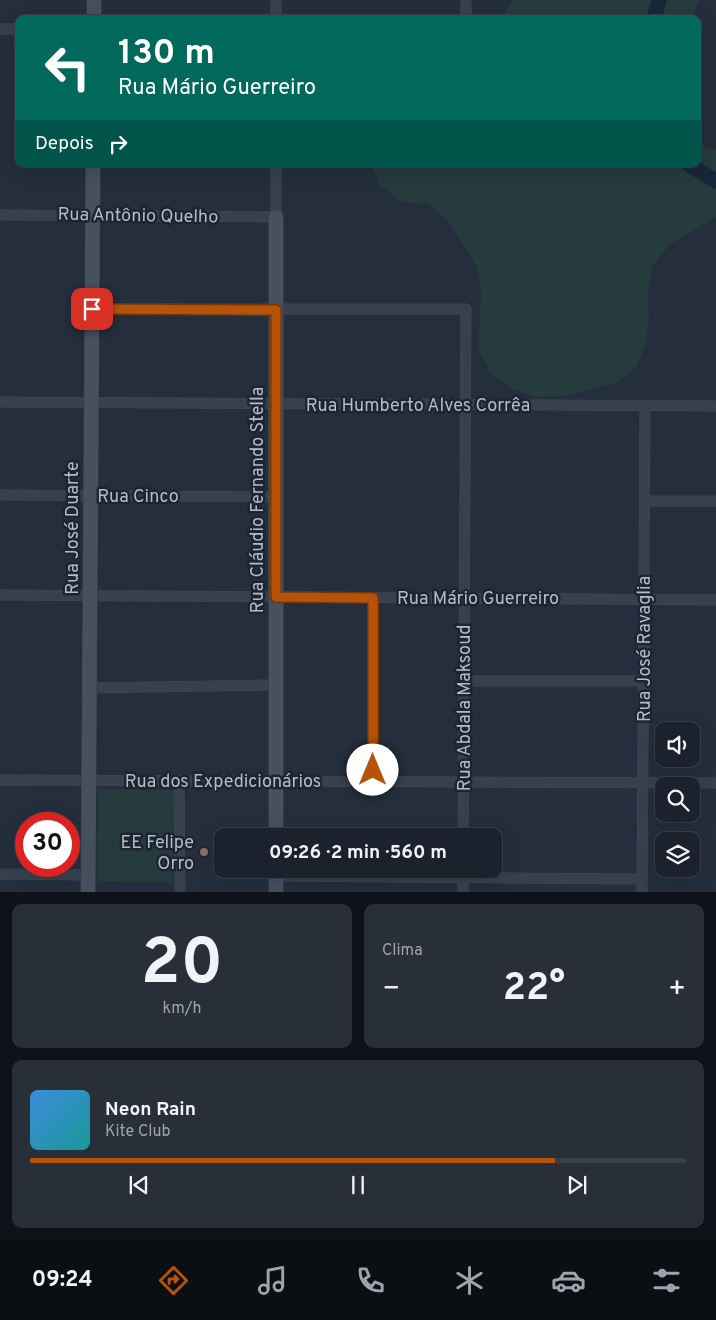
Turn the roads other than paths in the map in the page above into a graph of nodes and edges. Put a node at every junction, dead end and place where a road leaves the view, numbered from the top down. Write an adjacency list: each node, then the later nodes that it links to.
1 (94, 0): 4 (street)
2 (276, 0): 5 (street)
3 (466, 0): 6 (street)
4 (94, 15)
5 (276, 15)
6 (466, 15)
7 (0, 29): 8 (street)
8 (15, 29)
9 (93, 167): 11 (street, Rua José Duarte)
10 (276, 167): 13 (street, Rua Cláudio Fernando Stella)
11 (93, 214): 12 (street, Rua Antônio Quelho); 13 (street, Rua Antônio Quelho); 14 (street, Rua José Duarte)
12 (0, 215)
13 (276, 217): 15 (street, Rua Cláudio Fernando Stella)
14 (92, 309): 15 (street); 17 (street, Rua José Duarte)
15 (276, 310): 18 (street, Rua Cláudio Fernando Stella); 19 (street, Rua Abdala Maksoud)
16 (0, 402): 17 (street, Rua Humberto Alves Corrêa)
17 (92, 402): 18 (street, Rua Humberto Alves Corrêa); 23 (street, Rua José Duarte)
18 (276, 404): 19 (street, Rua Humberto Alves Corrêa); 24 (street, Rua Cláudio Fernando Stella)
19 (466, 406): 20 (street, Rua Humberto Alves Corrêa); 31 (street, Rua Abdala Maksoud)
20 (645, 406): 21 (street, Rua Humberto Alves Corrêa); 25 (street, Rua José Ravaglia)
21 (716, 406)
22 (0, 495): 23 (street, Rua Cinco)
23 (91, 496): 24 (street, Rua Cinco); 28 (street, Rua José Duarte)
24 (276, 497): 29 (street, Rua Cláudio Fernando Stella)
25 (645, 501): 26 (street); 32 (street, Rua José Ravaglia)
26 (716, 501)
27 (0, 595): 28 (street, Rua Mário Guerreiro)
28 (90, 596): 29 (street, Rua Mário Guerreiro); 37 (street, Rua José Duarte)
29 (276, 597): 30 (street, Rua Mário Guerreiro); 36 (street, Rua Cláudio Fernando Stella)
30 (373, 598): 31 (street, Rua Mário Guerreiro); 42 (street)
31 (465, 598): 32 (street, Rua Mário Guerreiro); 34 (street, Rua Abdala Maksoud)
32 (644, 600): 33 (street, Rua Mário Guerreiro); 35 (street, Rua José Ravaglia)
33 (716, 600)
34 (464, 680): 35 (street); 43 (street, Rua Abdala Maksoud)
35 (644, 681): 44 (street, Rua José Ravaglia)
36 (276, 685): 37 (street); 41 (street, Rua Cláudio Fernando Stella)
37 (90, 688): 39 (street, Rua José Duarte)
38 (0, 780): 39 (street, Rua dos Expedicionários)
39 (89, 780): 40 (street, Rua dos Expedicionários); 50 (street, Rua José Duarte)
40 (179, 781): 41 (street, Rua dos Expedicionários); 55 (street)
41 (276, 781): 42 (street, Rua dos Expedicionários); 46 (street, Rua Cláudio Fernando Stella)
42 (374, 781): 43 (street, Rua dos Expedicionários)
43 (464, 781): 44 (street, Rua dos Expedicionários); 47 (street, Rua Abdala Maksoud)
44 (643, 782): 45 (street, Rua dos Expedicionários); 53 (street, Rua José Ravaglia)
45 (716, 782)
46 (276, 828)
47 (463, 828)
48 (0, 874): 50 (street)
49 (502, 874): 53 (street)
50 (88, 875): 54 (street, Rua José Duarte)
51 (276, 878): 56 (street)
52 (463, 878): 57 (street)
53 (642, 879): 58 (street, Rua José Ravaglia)
54 (88, 892)
55 (180, 892)
56 (276, 892)
57 (463, 892)
58 (642, 892)

